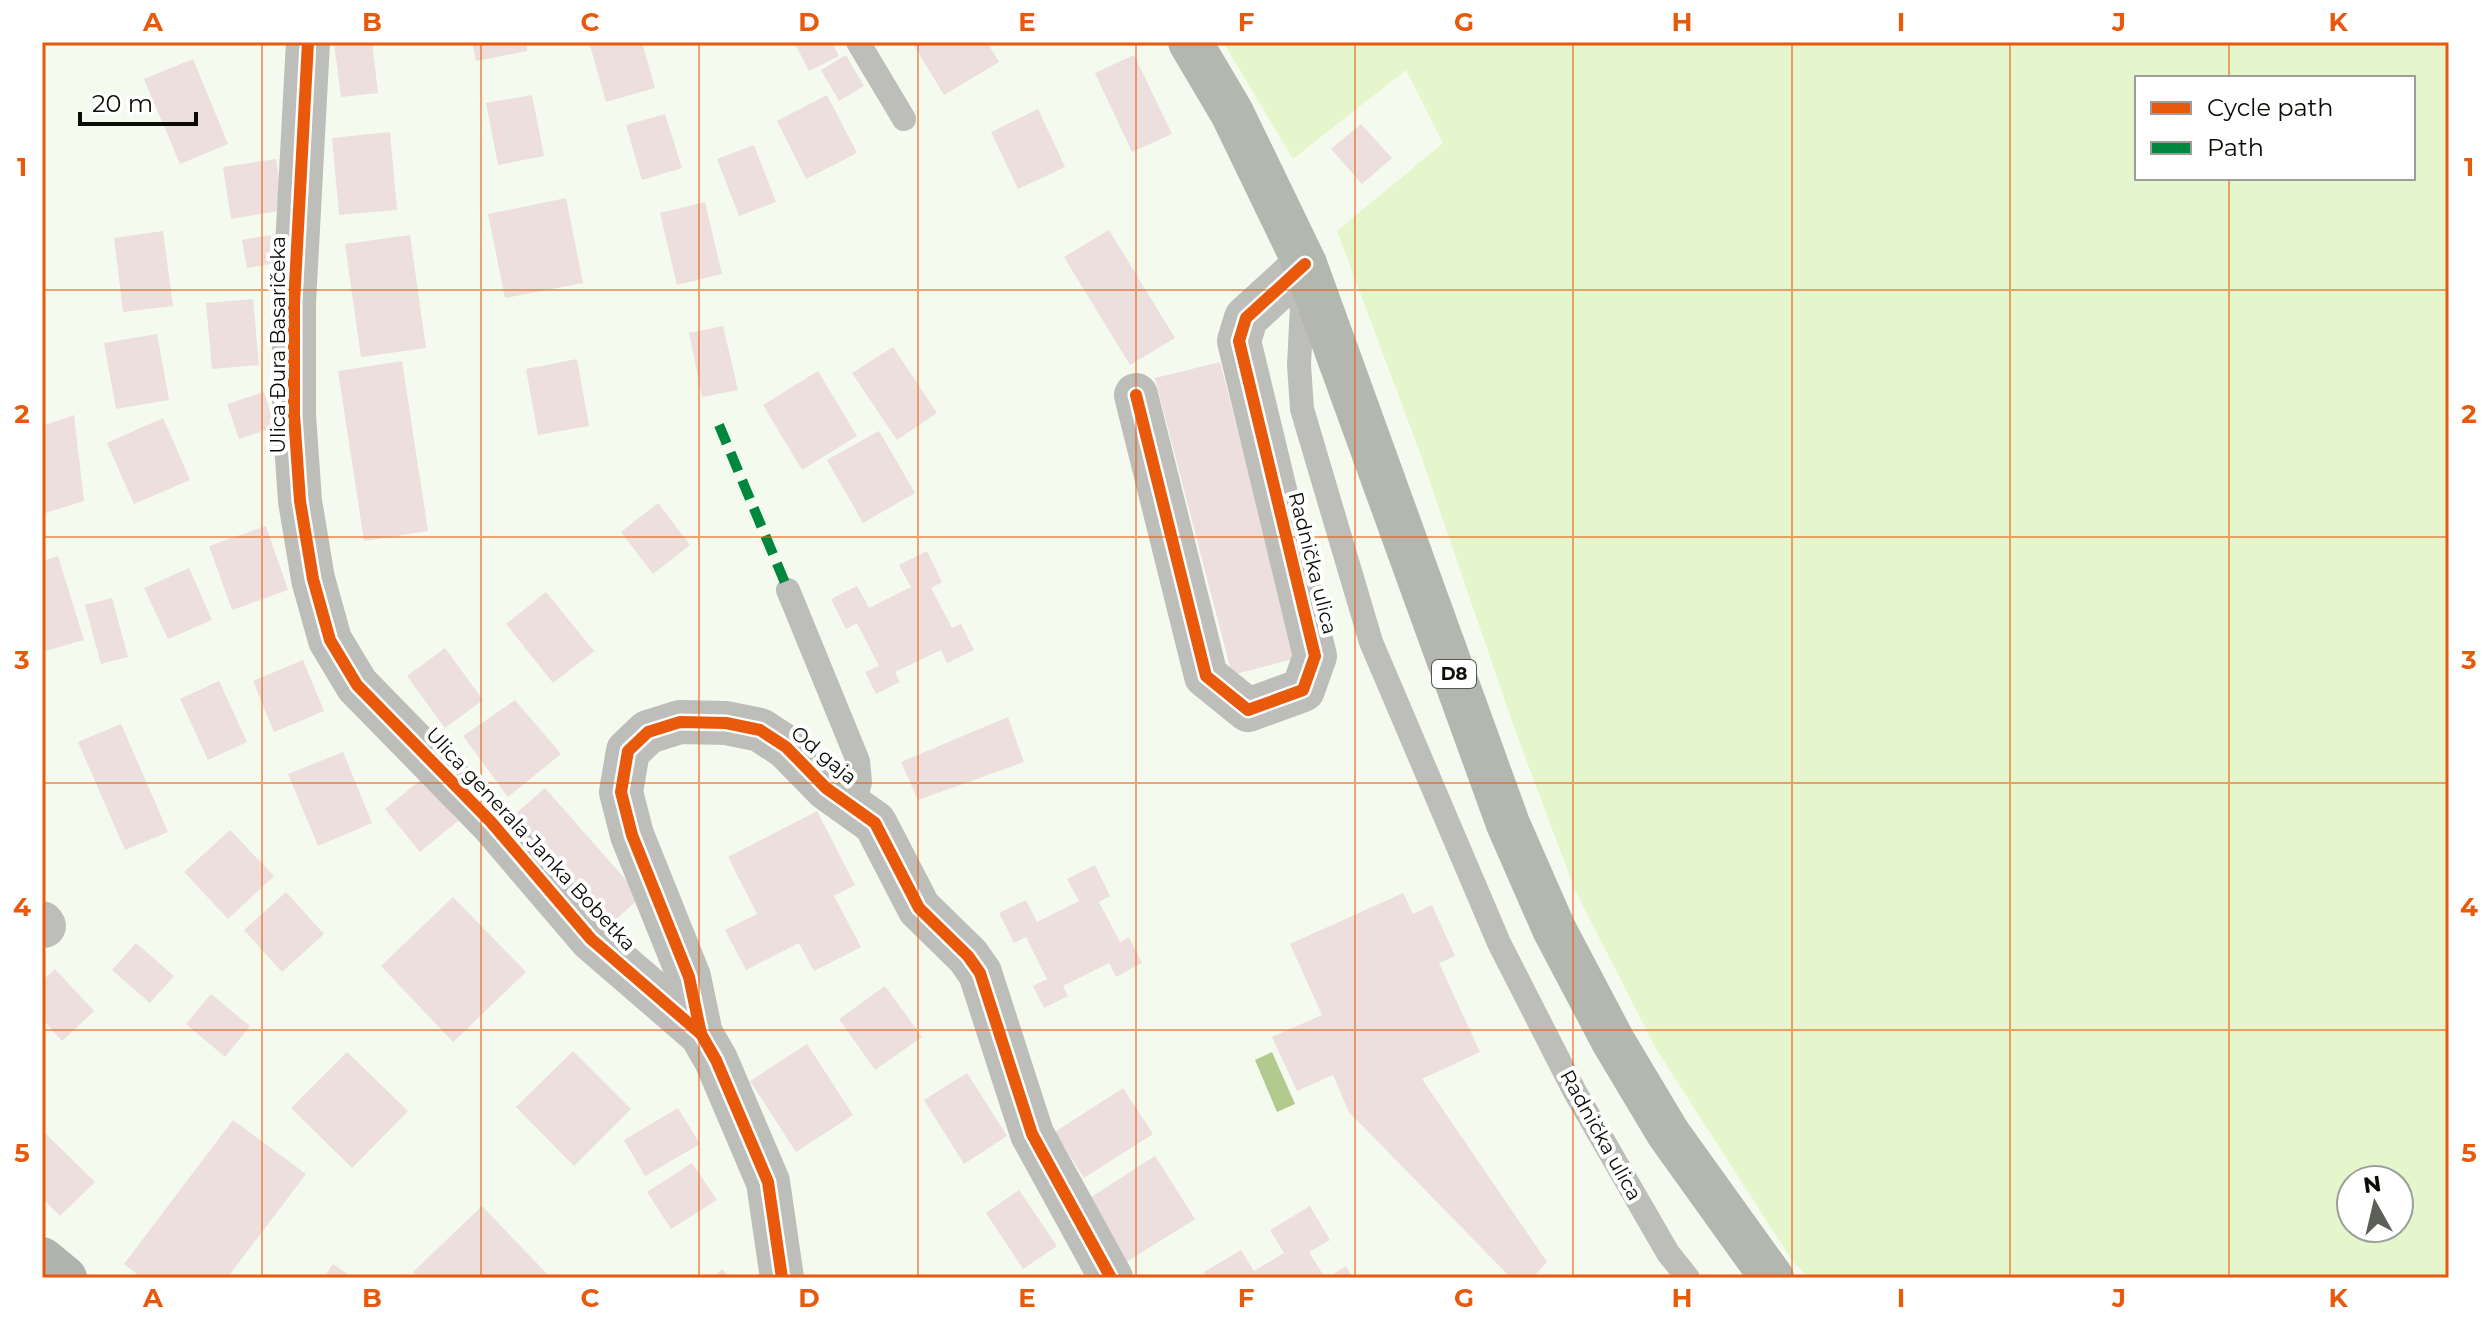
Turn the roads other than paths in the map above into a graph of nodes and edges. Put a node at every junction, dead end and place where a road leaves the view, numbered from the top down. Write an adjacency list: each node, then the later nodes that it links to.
1 (308, 42): 8 (street, Ulica Đura Basaričeka)
2 (858, 42): 4 (lane)
3 (1190, 42): 5 (main road, D8)
4 (904, 119)
5 (1305, 264): 6 (street, Radnička ulica); 15 (lane, Radnička ulica); 16 (main road, D8)
6 (1136, 395)
7 (788, 590): 9 (lane, Od gaja)
8 (357, 685): 10 (street, Ulica generala Janka Bobetka)
9 (854, 805): 10 (street, Od gaja); 14 (street, Od gaja)
10 (701, 1034): 13 (street, Ulica generala Janka Bobetka)
11 (42, 1259): 12 (street)
12 (65, 1278)
13 (782, 1278)
14 (1111, 1278)
15 (1688, 1278)
16 (1772, 1278)

